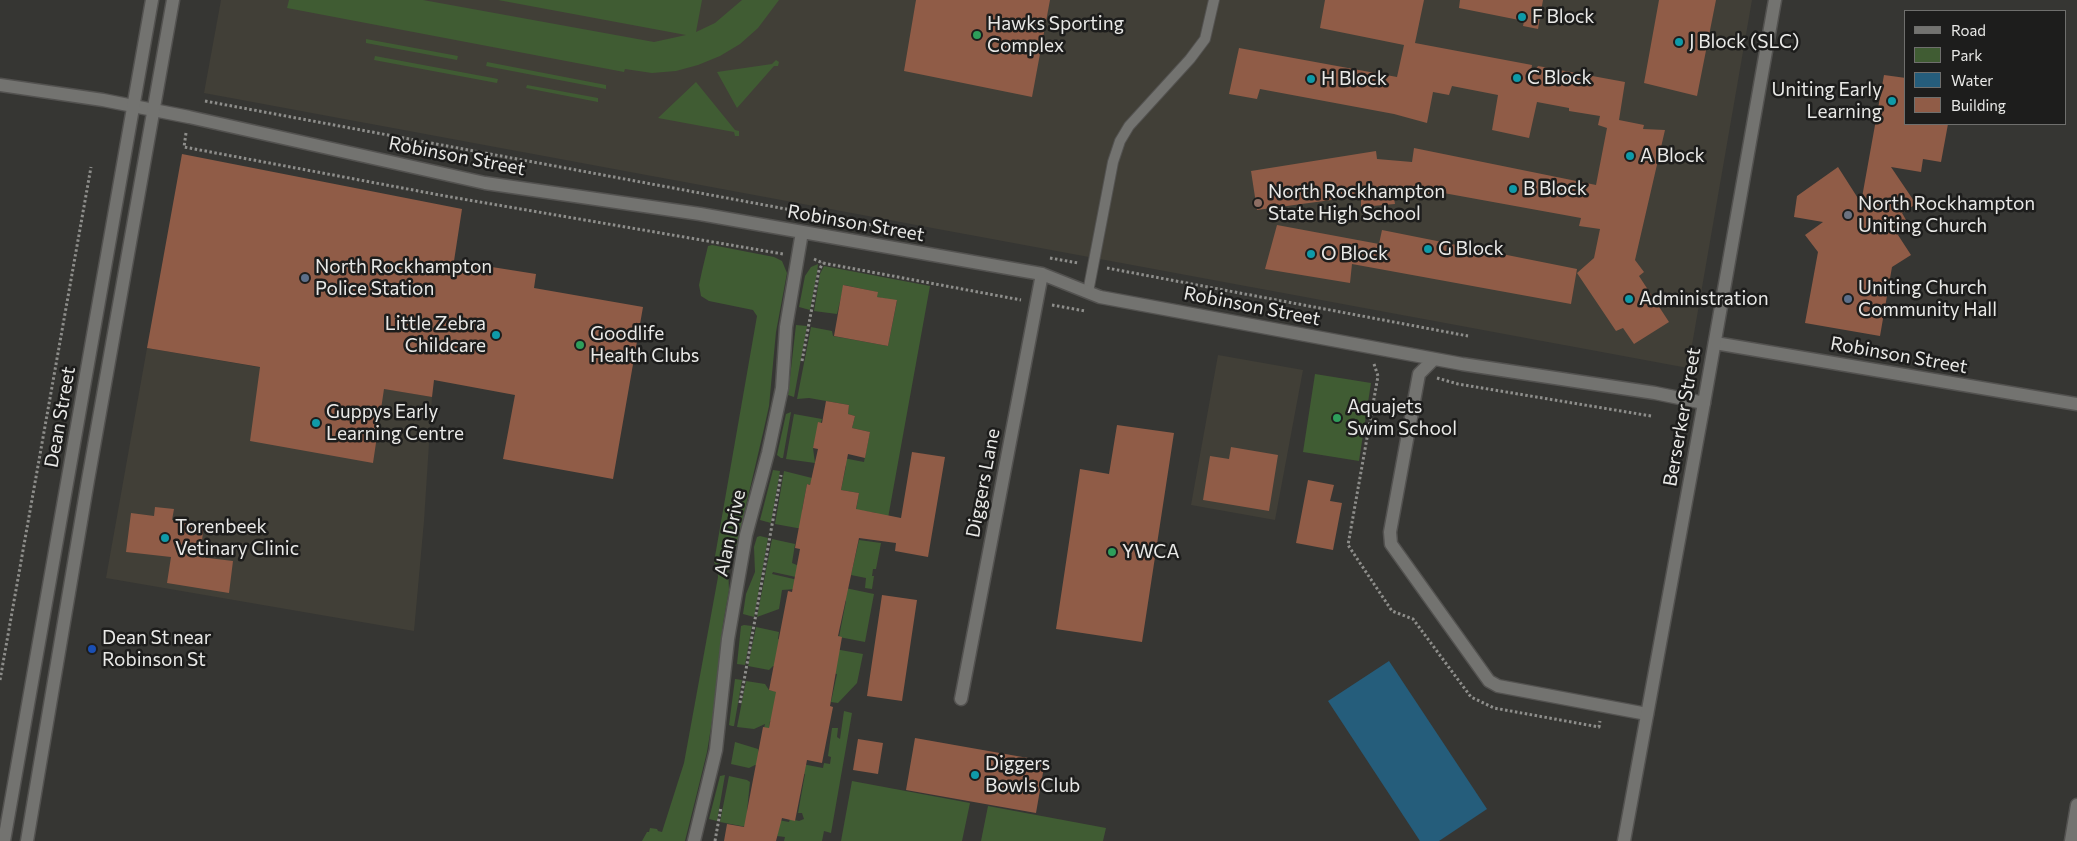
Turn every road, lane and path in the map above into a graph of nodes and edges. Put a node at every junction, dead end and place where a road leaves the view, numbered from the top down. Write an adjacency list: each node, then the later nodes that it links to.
1 (152, 0): 7 (street, Dean Street)
2 (173, 0): 8 (street, Dean Street)
3 (1214, 0): 14 (lane)
4 (1775, 0): 18 (street, Berserker Street)
5 (0, 85): 7 (street, Robinson Street)
6 (202, 101): 11 (path)
7 (133, 106): 8 (street, Robinson Street); 30 (street, Dean Street)
8 (154, 110): 10 (street, Robinson Street); 31 (street, Dean Street)
9 (91, 167): 24 (path)
10 (802, 232): 15 (street, Robinson Street); 32 (street, Alan Drive)
11 (908, 232)
12 (1044, 257): 14 (path)
13 (823, 263): 20 (path)
14 (1093, 266): 16 (lane); 17 (path)
15 (1042, 274): 16 (street, Robinson Street); 25 (street, Diggers Lane)
16 (1088, 292): 19 (street, Robinson Street)
17 (1468, 336)
18 (1715, 343): 21 (street, Berserker Street); 22 (street, Robinson Street)
19 (1434, 359): 21 (street, Robinson Street); 27 (street)
20 (801, 366)
21 (1704, 403): 27 (street, Berserker Street)
22 (2077, 404)
23 (782, 473): 26 (path)
24 (0, 680)
25 (961, 699)
26 (738, 709)
27 (1647, 714): 34 (street, Berserker Street)
28 (722, 802): 33 (path)
29 (2077, 805): 35 (street)
30 (4, 841)
31 (27, 841)
32 (694, 841)
33 (715, 841)
34 (1624, 841)
35 (2071, 841)

